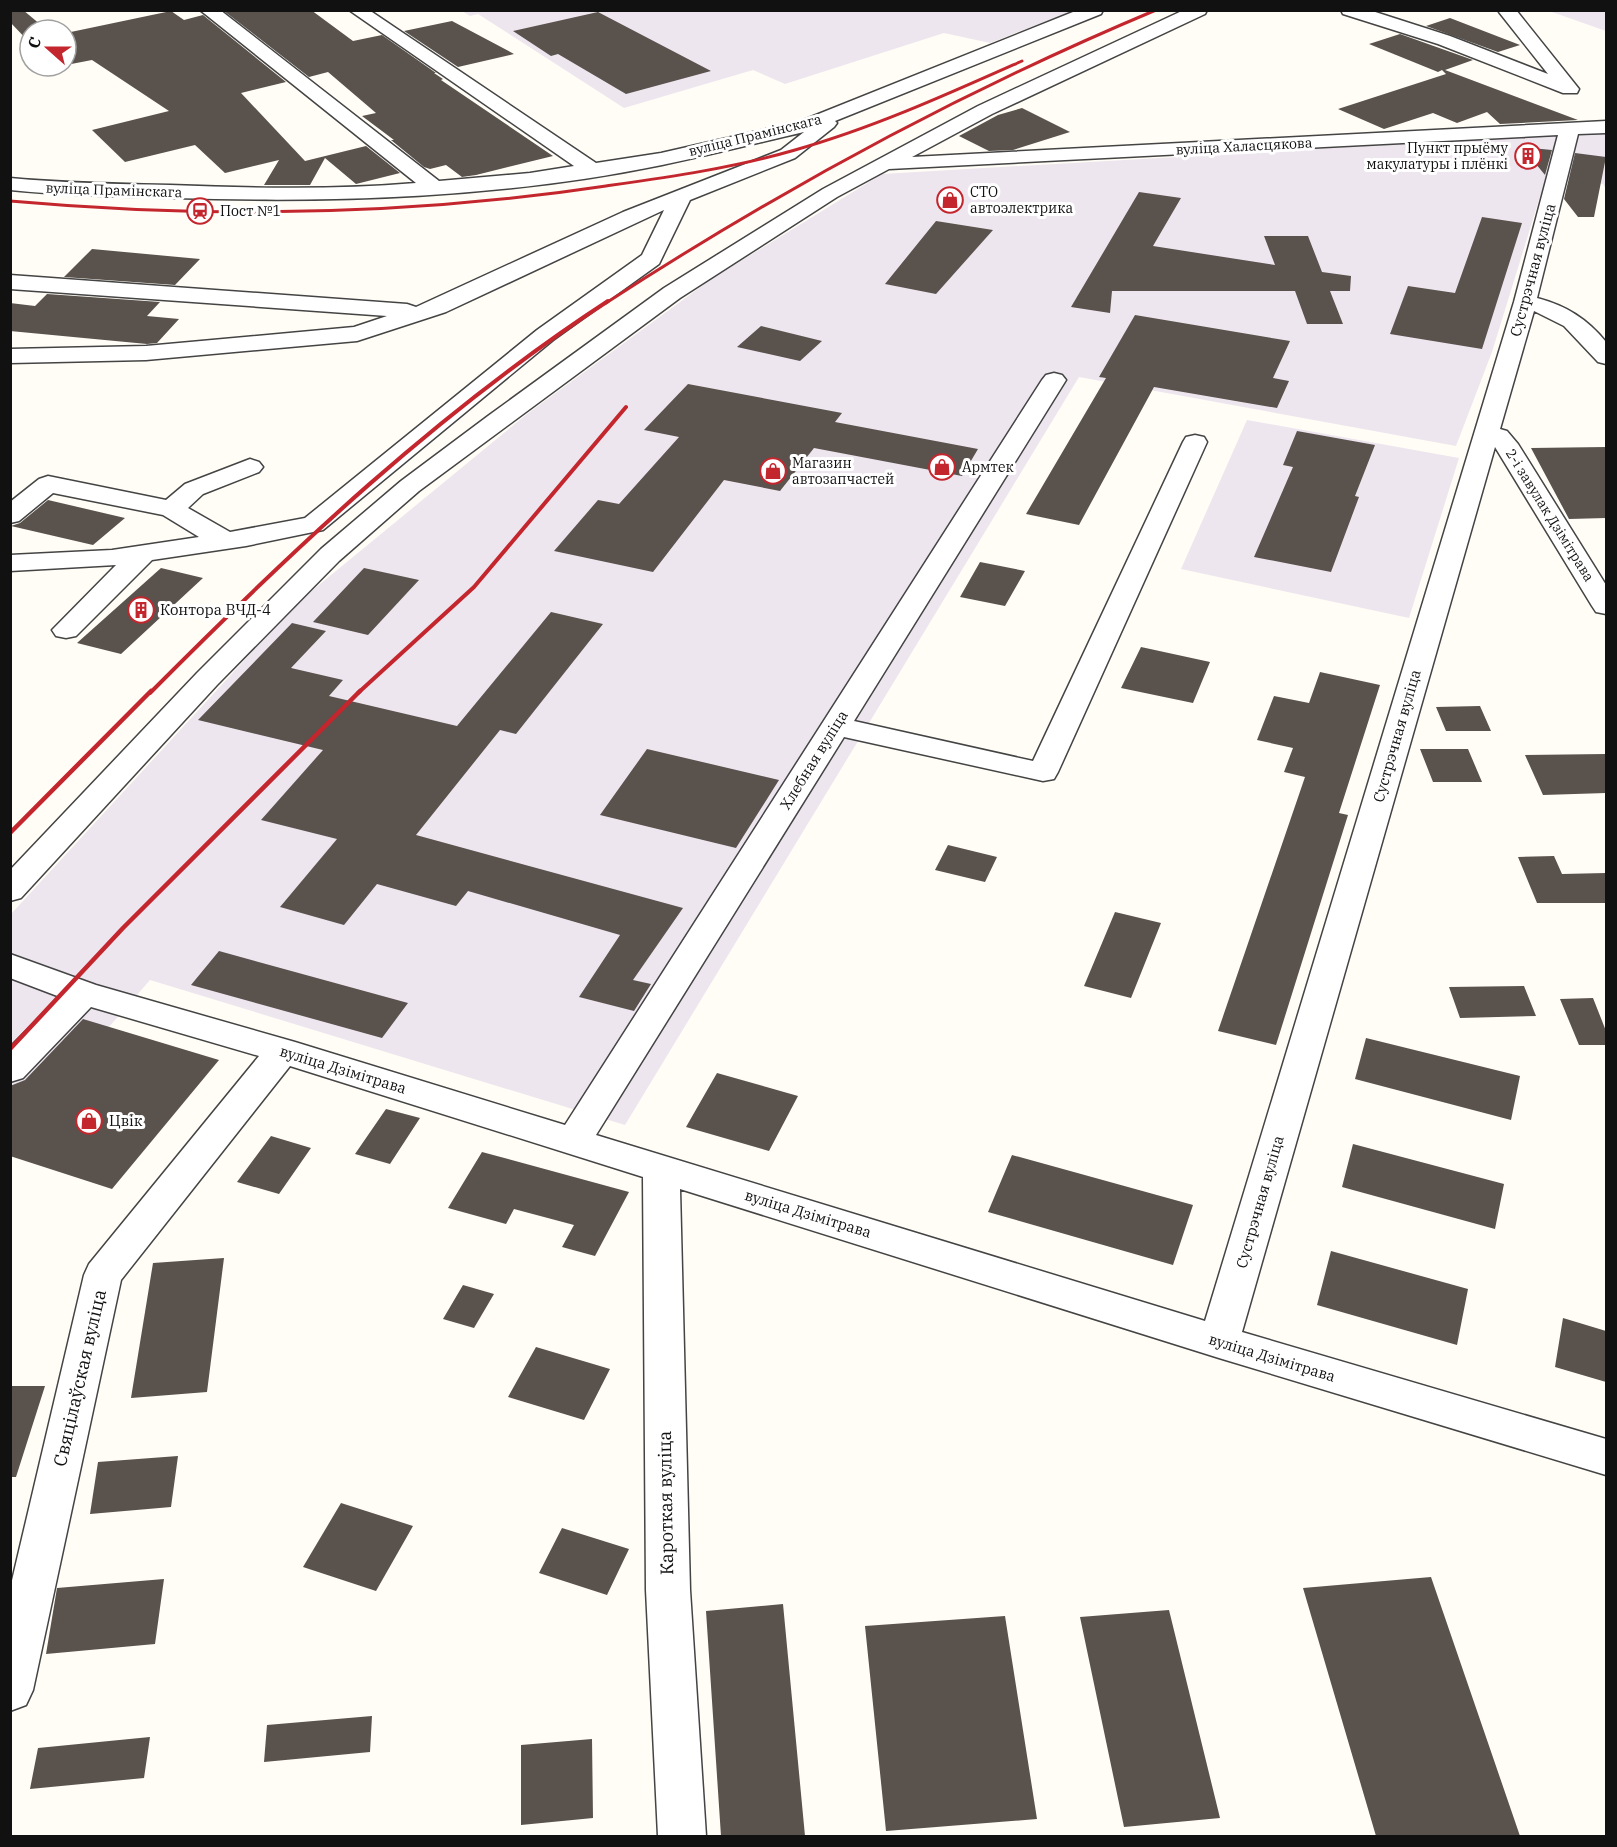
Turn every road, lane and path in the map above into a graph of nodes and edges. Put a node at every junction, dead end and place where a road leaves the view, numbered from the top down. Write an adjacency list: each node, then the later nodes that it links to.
1 (208, 10): 13 (street)
2 (357, 10): 11 (street)
3 (1095, 10): 8 (street, вуліца Прамінскага)
4 (1199, 10): 10 (street)
5 (1349, 10): 7 (street)
6 (1508, 12): 7 (street)
7 (1570, 89): 9 (street)
8 (839, 112): 11 (street, вуліца Прамінскага); 14 (street)
9 (1589, 120): 10 (street, вуліца Халасцякова); 16 (street, Сустрэчная вуліца)
10 (881, 165): 32 (street)
11 (592, 169): 13 (street, вуліца Прамінскага)
12 (10, 184): 13 (street, вуліца Прамінскага)
13 (434, 187)
14 (681, 196): 17 (street); 26 (street)
15 (10, 282): 17 (street)
16 (1525, 302): 19 (street); 21 (street, Сустрэчная вуліца)
17 (423, 312): 18 (street)
18 (10, 356)
19 (1606, 357)
20 (1054, 380): 31 (street, Хлебная вуліца)
21 (1486, 434): 29 (street, 2-і завулак Дзімітрава); 39 (street, Сустрэчная вуліца)
22 (1196, 442): 31 (street)
23 (249, 467): 24 (street)
24 (171, 509): 25 (street); 26 (street)
25 (10, 515)
26 (225, 541): 27 (street)
27 (144, 554): 28 (street); 30 (street)
28 (10, 563)
29 (1606, 606)
30 (66, 630)
31 (835, 726): 37 (street, Хлебная вуліца)
32 (10, 890)
33 (10, 965): 34 (street, вуліца Дзімітрава)
34 (84, 993): 35 (street, вуліца Дзімітрава); 36 (street)
35 (283, 1051): 37 (street, вуліца Дзімітрава); 41 (street, Свяцілаўская вуліца)
36 (10, 1069)
37 (573, 1140): 38 (street, вуліца Дзімітрава)
38 (662, 1168): 39 (street, вуліца Дзімітрава); 42 (street, Кароткая вуліца)
39 (1219, 1342): 40 (street, вуліца Дзімітрава)
40 (1606, 1457)
41 (10, 1690)
42 (682, 1836)

